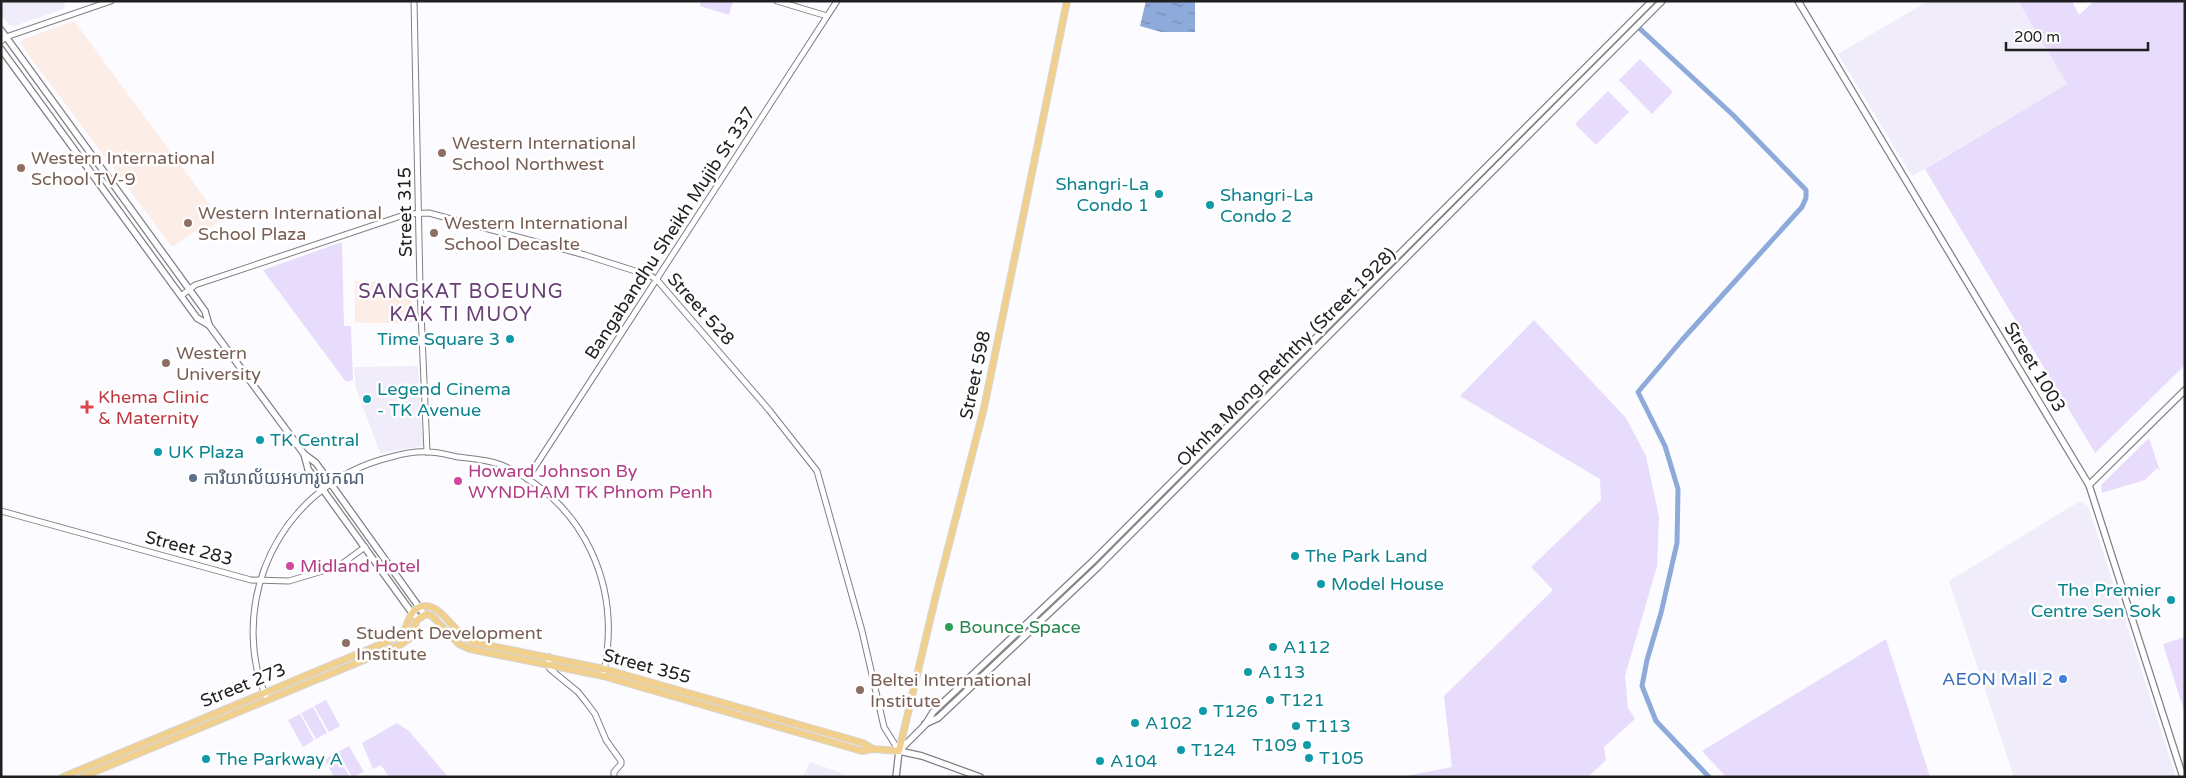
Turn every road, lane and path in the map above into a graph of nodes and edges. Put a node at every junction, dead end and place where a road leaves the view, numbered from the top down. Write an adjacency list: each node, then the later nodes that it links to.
1 (111, 1): 13 (street)
2 (414, 1): 17 (street, Street 315)
3 (777, 1): 9 (street)
4 (836, 1): 9 (street, Bangabandhu Sheikh Mujib St 337)
5 (1067, 1): 44 (main road, Street 598)
6 (1652, 1): 10 (main road, Oknha Mong Reththy (Street 1928))
7 (1662, 1): 10 (main road, Oknha Mong Reththy (Street 1928))
8 (1798, 1): 27 (main road, Street 1003)
9 (827, 16): 18 (street, Bangabandhu Sheikh Mujib St 337)
10 (1642, 16): 11 (main road, Oknha Mong Reththy (Street 1928))
11 (1630, 28): 31 (main road, Oknha Mong Reththy (Street 1928)); 33 (main road, Oknha Mong Reththy (Street 1928))
12 (1, 30): 13 (main road)
13 (4, 39): 15 (main road)
14 (1, 49): 16 (main road)
15 (48, 95): 16 (main road); 19 (main road)
16 (40, 102): 20 (main road)
17 (419, 213): 18 (street, Street 528); 19 (street, Street 528); 23 (street, Street 315)
18 (657, 280): 25 (street, Bangabandhu Sheikh Mujib St 337); 44 (street, Street 528)
19 (190, 289): 20 (street, Street 528); 21 (main road)
20 (181, 296): 21 (main road)
21 (210, 325): 24 (main road)
22 (2185, 390): 27 (main road)
23 (427, 452): 25 (street); 26 (street)
24 (304, 454): 26 (main road); 28 (main road)
25 (527, 479): 38 (street)
26 (331, 483): 28 (street); 34 (main road)
27 (2089, 485): 50 (main road, Street 1003)
28 (323, 489): 30 (main road); 32 (street)
29 (1, 511): 32 (street, Street 283)
30 (365, 547): 32 (street, Street 283); 35 (main road)
31 (1076, 578): 33 (main road); 42 (main road, Oknha Mong Reththy (Street 1928))
32 (260, 581): 40 (street)
33 (1081, 583): 42 (main road, Oknha Mong Reththy (Street 1928))
34 (420, 607): 35 (main road, Street 273); 36 (main road); 37 (main road, Street 355)
35 (412, 613): 36 (main road); 40 (main road, Street 273)
36 (421, 616): 37 (main road, Street 355); 41 (main road, Street 273)
37 (548, 661): 38 (main road, Street 355); 39 (main road, Street 355); 48 (street)
38 (604, 669): 39 (street); 43 (main road, Street 355)
39 (603, 676): 43 (main road, Street 355)
40 (264, 693): 41 (street); 46 (main road, Street 273)
41 (267, 700): 47 (main road, Street 273)
42 (925, 725): 44 (main road, Oknha Mong Reththy (Street 1928))
43 (874, 749): 44 (main road, Street 355)
44 (899, 751): 45 (main road); 49 (main road)
45 (896, 776)
46 (64, 777)
47 (82, 777)
48 (614, 777)
49 (980, 777)
50 (2184, 777)

